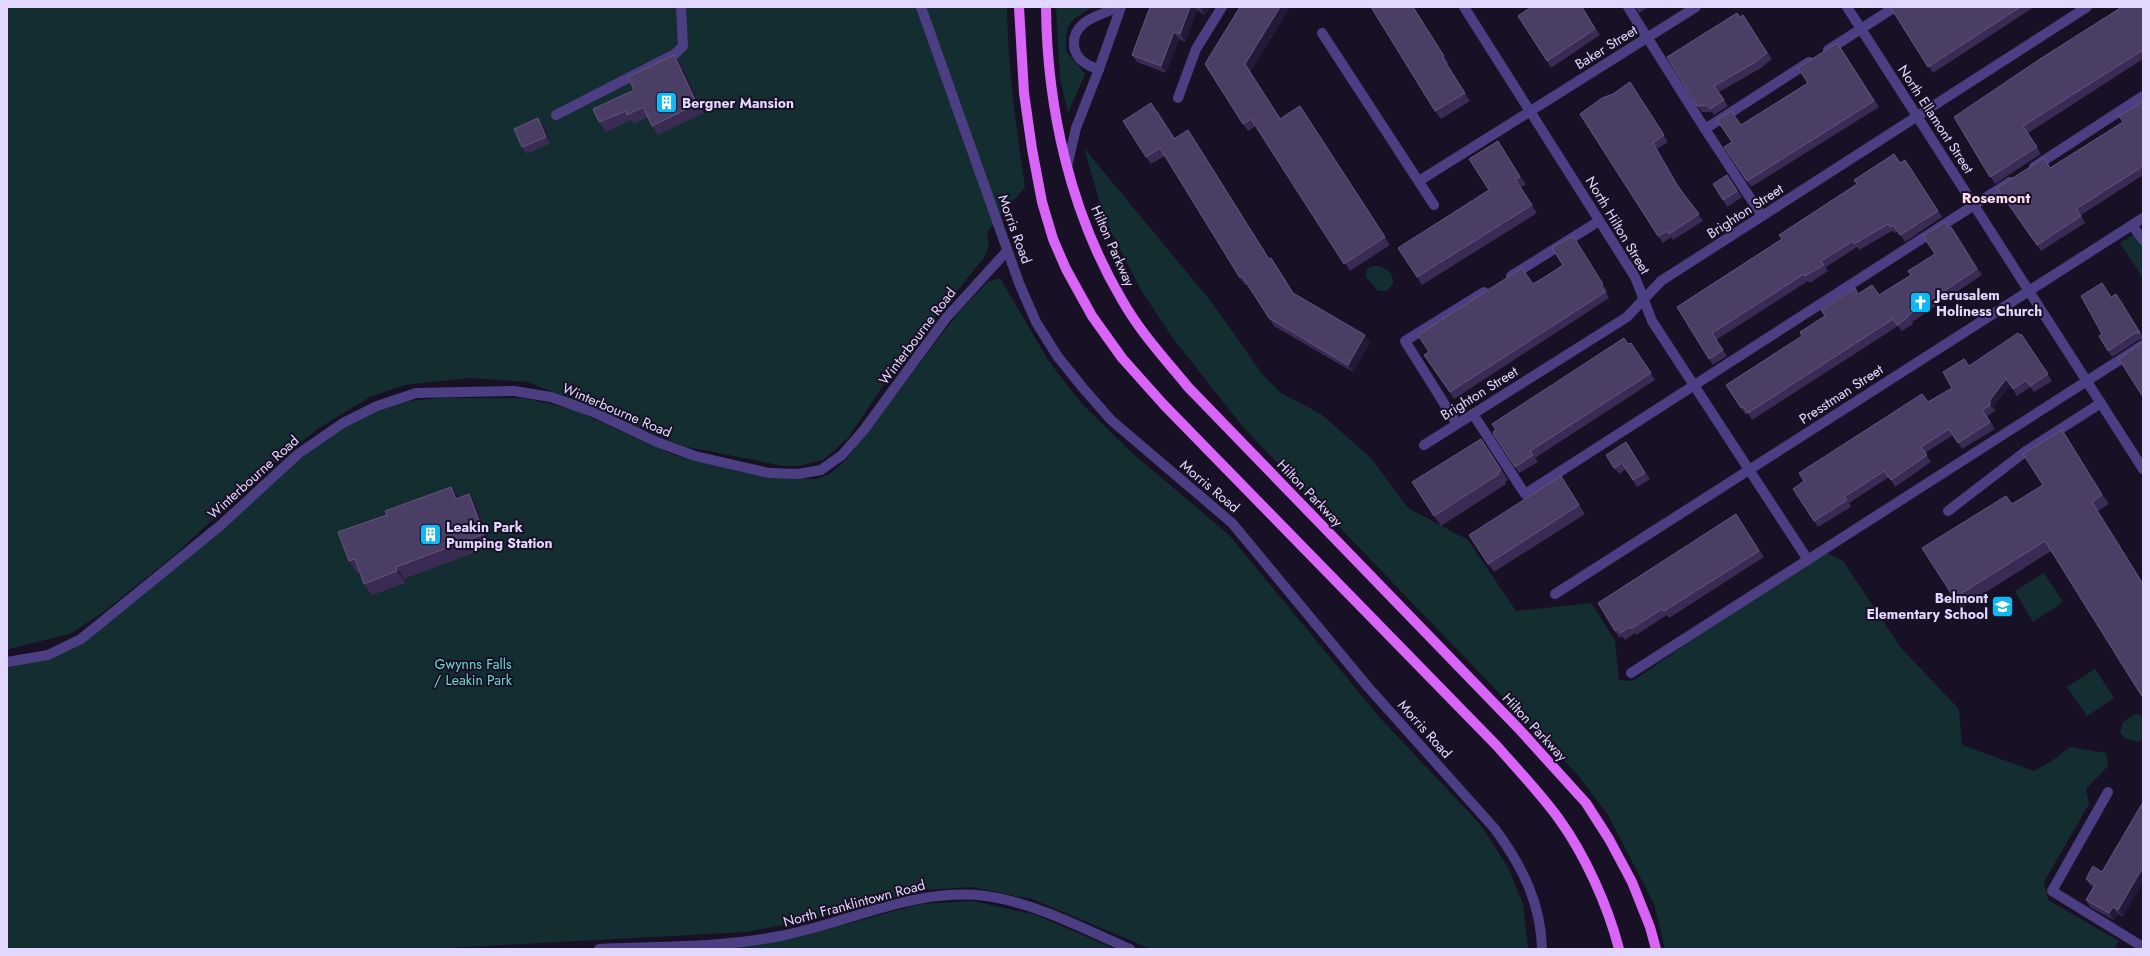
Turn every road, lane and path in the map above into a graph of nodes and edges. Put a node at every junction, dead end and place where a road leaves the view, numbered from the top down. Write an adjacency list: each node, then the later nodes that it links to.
1 (681, 7): 21 (street)
2 (921, 7): 33 (street, Morris Road)
3 (1019, 7): 55 (main road)
4 (1046, 7): 24 (main road, Hilton Parkway)
5 (1116, 7): 17 (street)
6 (1121, 7): 17 (street)
7 (1222, 7): 19 (street)
8 (1464, 7): 20 (street, North Hilton Street)
9 (1628, 7): 16 (street)
10 (1696, 7): 16 (street, Baker Street)
11 (1847, 7): 14 (street, North Ellamont Street)
12 (1895, 7): 14 (street)
13 (2087, 7): 22 (street, Brighton Street)
14 (1861, 29): 22 (street, North Ellamont Street); 23 (street)
15 (1322, 33): 25 (street)
16 (1648, 37): 20 (street, Baker Street); 23 (street)
17 (1099, 70): 24 (street)
18 (2143, 96): 27 (street)
19 (1178, 98)
20 (1531, 110): 25 (street, Baker Street); 30 (street, North Hilton Street)
21 (556, 115)
22 (1916, 117): 27 (street, North Ellamont Street); 28 (street, Brighton Street)
23 (1705, 129): 28 (street)
24 (1067, 167): 56 (main road, Hilton Parkway)
25 (1419, 181): 26 (street)
26 (1434, 205)
27 (1974, 205): 34 (street, North Ellamont Street); 38 (street)
28 (1762, 216): 35 (street, Brighton Street)
29 (2143, 218): 31 (street, Presstman Street)
30 (1599, 221): 35 (street, North Hilton Street); 41 (street)
31 (2132, 225): 32 (street); 34 (street, Presstman Street)
32 (2143, 240)
33 (1007, 252): 48 (street, Winterbourne Road); 54 (street, Morris Road)
34 (2030, 290): 37 (street, North Ellamont Street); 44 (street, Presstman Street)
35 (1644, 299): 38 (street, North Hilton Street); 40 (street, Brighton Street)
36 (2143, 345): 37 (street)
37 (2087, 380): 39 (street, North Ellamont Street); 46 (street)
38 (1694, 386): 40 (street); 44 (street, North Hilton Street)
39 (2101, 403): 43 (street, North Ellamont Street); 45 (street)
40 (1473, 414): 41 (street, Brighton Street)
41 (1457, 424): 42 (street, Brighton Street)
42 (1424, 445)
43 (2143, 469)
44 (1749, 470): 46 (street, North Hilton Street); 47 (street, Presstman Street)
45 (1948, 510)
46 (1808, 560): 49 (street)
47 (1555, 594)
48 (7, 662)
49 (1631, 674)
50 (2108, 792): 51 (street)
51 (2143, 948)
52 (599, 949): 53 (street, North Franklintown Road)
53 (1130, 949)
54 (1542, 949)
55 (1619, 949)
56 (1656, 949)

